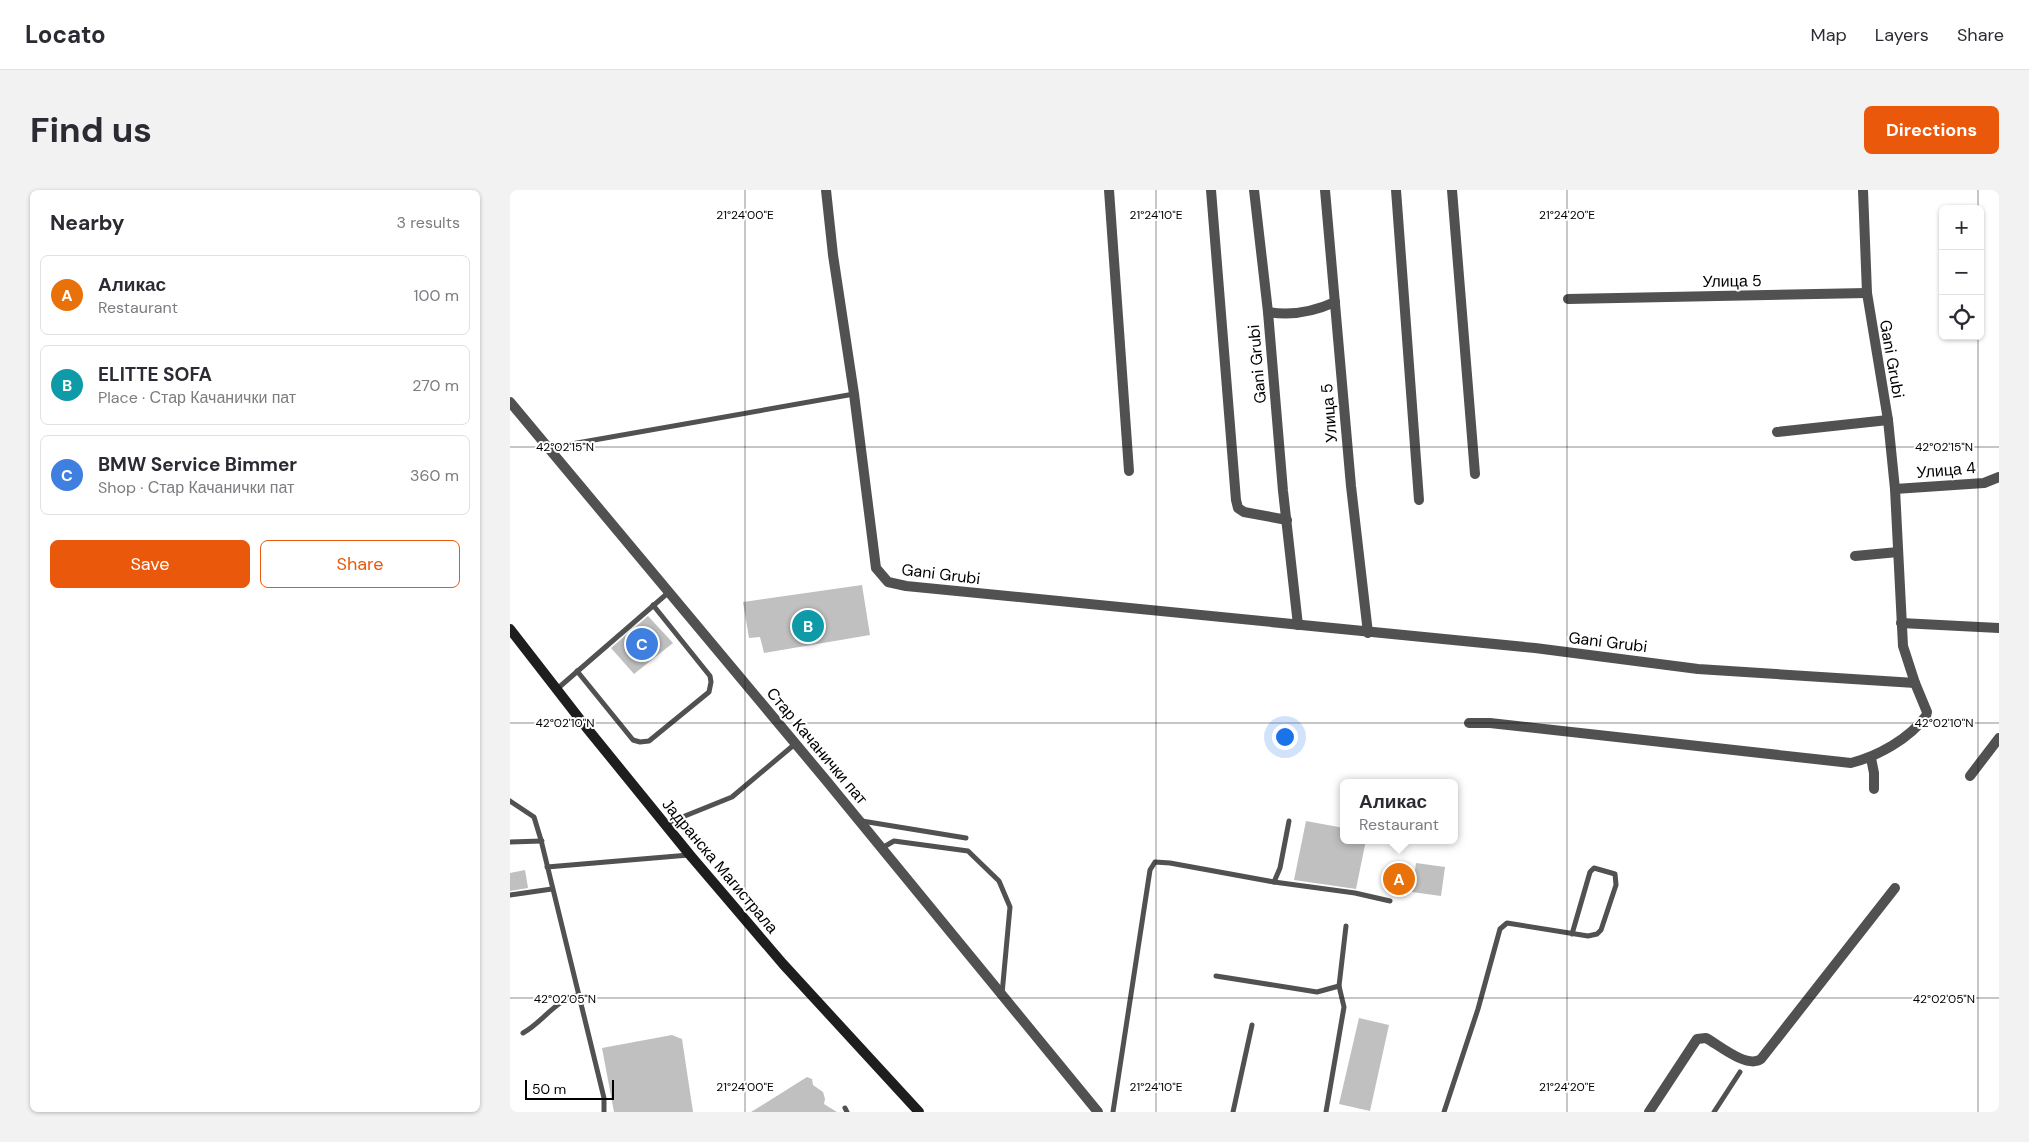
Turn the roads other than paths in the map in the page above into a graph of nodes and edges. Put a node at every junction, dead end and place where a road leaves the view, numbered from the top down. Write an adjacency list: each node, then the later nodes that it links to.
1 (826, 190): 13 (street, Gani Grubi)
2 (1108, 190): 18 (street)
3 (1211, 190): 23 (street)
4 (1254, 190): 12 (street, Gani Grubi)
5 (1325, 190): 11 (street, Улица 5)
6 (1396, 190): 22 (street)
7 (1452, 190): 19 (street)
8 (1863, 190): 9 (street, Gani Grubi)
9 (1867, 293): 10 (street, Улица 5); 15 (street, Gani Grubi)
10 (1568, 299)
11 (1335, 302): 12 (street); 32 (street, Улица 5)
12 (1268, 312): 23 (street, Gani Grubi)
13 (854, 394): 17 (lane); 29 (street, Gani Grubi)
14 (510, 402): 17 (street, Стар Качанички пат)
15 (1888, 420): 16 (street); 21 (street, Gani Grubi)
16 (1777, 432)
17 (551, 450): 26 (street, Стар Качанички пат)
18 (1129, 471)
19 (1475, 474)
20 (1999, 477): 21 (street, Улица 4)
21 (1895, 489): 24 (street, Gani Grubi)
22 (1419, 500)
23 (1286, 520): 29 (street, Gani Grubi)
24 (1898, 552): 25 (street); 28 (street, Gani Grubi)
25 (1855, 556)
26 (669, 592): 27 (lane); 38 (street, Стар Качанички пат)
27 (653, 605): 33 (lane); 33 (lane)
28 (1901, 623): 30 (street); 34 (street, Gani Grubi)
29 (1298, 625): 32 (street, Gani Grubi)
30 (1999, 628)
31 (510, 629): 35 (street, Јадранска Магистрала)
32 (1368, 633): 34 (street, Gani Grubi)
33 (577, 671): 35 (lane)
34 (1915, 683): 39 (street, Gani Grubi)
35 (556, 689): 45 (street, Јадранска Магистрала)
36 (1469, 723): 39 (street, Gani Grubi)
37 (1999, 738): 40 (street)
38 (795, 744): 43 (street, Стар Качанички пат); 45 (lane)
39 (1871, 758): 41 (street)
40 (1970, 776)
41 (1874, 789)
42 (510, 801): 48 (lane)
43 (859, 821): 46 (lane); 49 (street, Стар Качанички пат)
44 (1290, 821): 52 (lane)
45 (666, 824): 50 (street, Јадранска Магистрала)
46 (966, 838)
47 (510, 842): 48 (lane)
48 (542, 842): 51 (lane)
49 (882, 848): 61 (street, Стар Качанички пат); 61 (lane)
50 (690, 854): 51 (lane); 67 (street, Јадранска Магистрала)
51 (547, 867): 54 (lane)
52 (1274, 882): 56 (lane); 69 (lane)
53 (1895, 888): 73 (street)
54 (552, 889): 55 (lane); 62 (lane)
55 (510, 895)
56 (1390, 901)
57 (1346, 926): 60 (lane)
58 (1572, 934): 58 (lane); 72 (lane)
59 (1216, 976): 60 (lane)
60 (1339, 986): 71 (lane)
61 (1002, 994): 68 (street, Стар Качанички пат)
62 (578, 995): 64 (lane); 66 (lane)
63 (1252, 1025): 70 (lane)
64 (523, 1033)
65 (1740, 1072): 74 (lane)
66 (604, 1112)
67 (919, 1112)
68 (1098, 1112)
69 (1113, 1112)
70 (1233, 1112)
71 (1326, 1112)
72 (1444, 1112)
73 (1649, 1112)
74 (1714, 1112)

